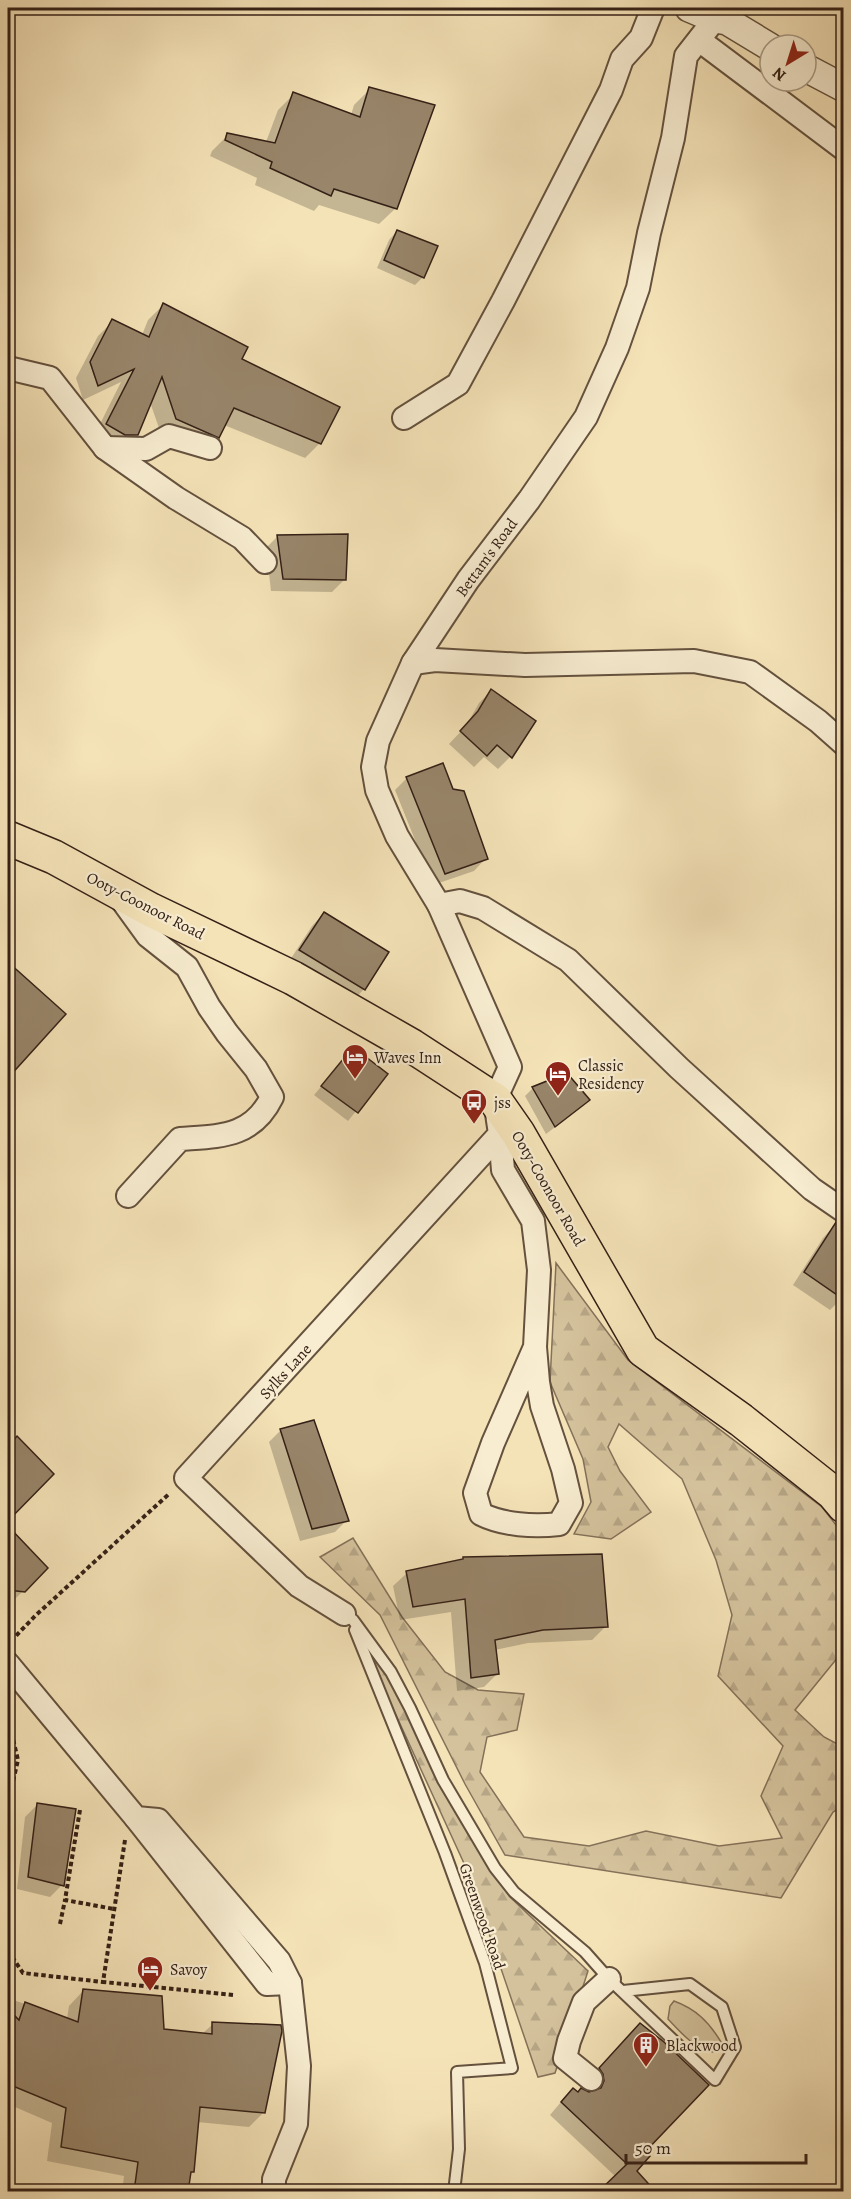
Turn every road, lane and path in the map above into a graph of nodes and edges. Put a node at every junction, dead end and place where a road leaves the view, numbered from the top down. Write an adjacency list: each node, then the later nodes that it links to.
1 (653, 8): 10 (street)
2 (689, 8): 3 (street)
3 (722, 14): 4 (street); 5 (street, Bettam's Road)
4 (758, 38)
5 (699, 40): 8 (street); 14 (street, Bettam's Road)
6 (818, 74): 7 (street)
7 (843, 88)
8 (843, 149)
9 (8, 368): 11 (street)
10 (404, 418)
11 (105, 448): 12 (street); 13 (street)
12 (210, 448)
13 (265, 562)
14 (413, 663): 15 (street); 18 (street, Bettam's Road)
15 (843, 744)
16 (8, 838): 17 (highway, Ooty-Coonoor Road)
17 (115, 890): 19 (highway, Ooty-Coonoor Road); 21 (street)
18 (439, 905): 19 (street, Bettam's Road); 22 (street)
19 (495, 1100): 20 (street); 25 (highway, Ooty-Coonoor Road)
20 (500, 1134): 23 (street); 24 (street, Sylks Lane)
21 (128, 1196)
22 (843, 1211)
23 (535, 1347): 23 (street)
24 (186, 1478): 26 (street); 27 (path)
25 (843, 1506)
26 (348, 1617): 38 (lane); 42 (lane, Greenwood Road)
27 (8, 1645)
28 (8, 1664): 32 (street)
29 (8, 1718): 30 (path)
30 (8, 1803)
31 (80, 1810): 33 (path)
32 (133, 1814): 34 (path); 41 (street)
33 (65, 1900): 34 (path); 35 (path)
34 (114, 1909): 37 (path)
35 (60, 1924)
36 (8, 1951): 37 (path)
37 (103, 1982): 39 (path)
38 (616, 1985): 38 (lane); 40 (street)
39 (233, 1995)
40 (591, 2079)
41 (274, 2192)
42 (454, 2192)

